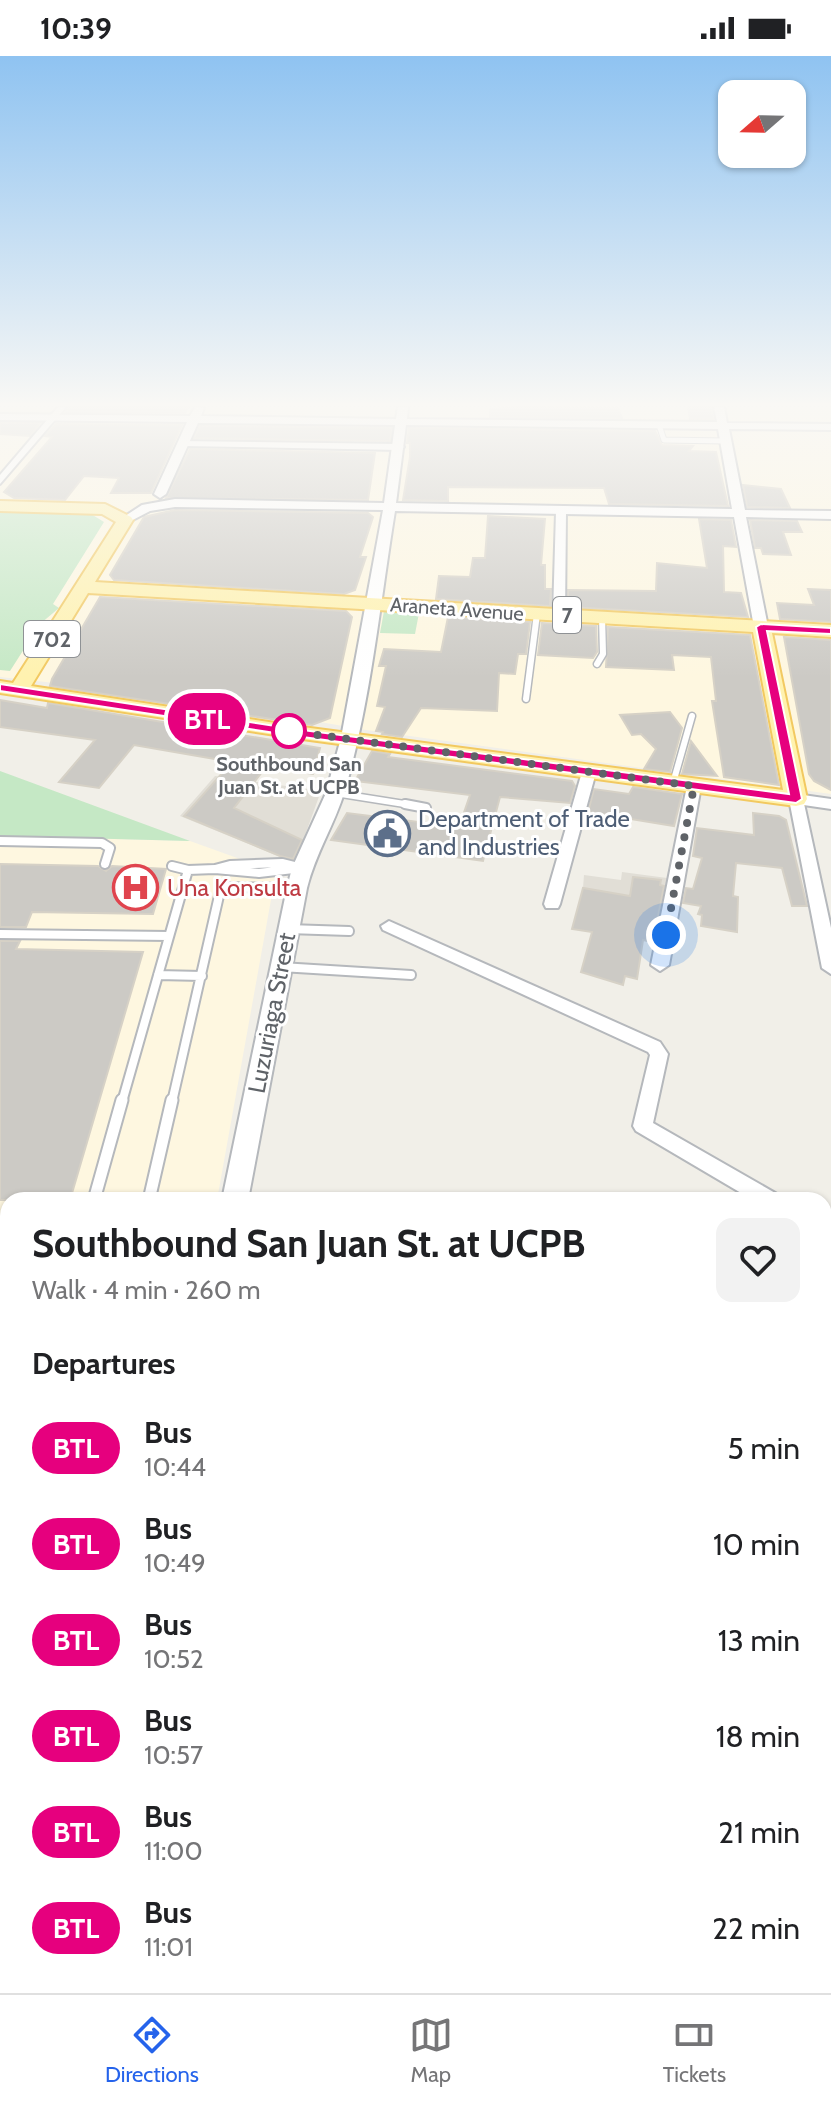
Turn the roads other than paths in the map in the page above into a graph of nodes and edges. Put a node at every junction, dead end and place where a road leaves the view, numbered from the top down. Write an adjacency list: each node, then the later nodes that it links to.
1 (153, 497): 7 (street)
2 (161, 497): 5 (street)
3 (391, 497): 8 (street, Luzuriaga Street)
4 (736, 497): 10 (street)
5 (175, 503): 8 (street); 12 (street)
6 (0, 506): 7 (main road)
7 (100, 509): 12 (main road)
8 (389, 509): 9 (street); 14 (street, Luzuriaga Street)
9 (561, 512): 10 (street); 16 (street)
10 (739, 514): 11 (street); 18 (street)
11 (829, 517)
12 (125, 520): 13 (main road)
13 (84, 587): 14 (main road, Araneta Avenue / 7); 21 (main road, 702)
14 (374, 604): 15 (main road, Araneta Avenue / 7); 24 (street, Luzuriaga Street)
15 (537, 614): 16 (main road, Araneta Avenue / 7); 22 (lane)
16 (559, 615): 17 (main road, Araneta Avenue / 7)
17 (602, 617): 18 (main road, Araneta Avenue / 7); 20 (lane)
18 (761, 627): 19 (main road, Araneta Avenue / 7); 28 (main road)
19 (831, 631)
20 (597, 664)
21 (9, 689): 24 (main road)
22 (526, 699)
23 (692, 716): 26 (lane)
24 (349, 738): 25 (main road); 27 (street, Luzuriaga Street)
25 (589, 772): 26 (main road); 36 (street)
26 (684, 785): 28 (main road); 42 (street)
27 (335, 793): 30 (lane); 35 (street, Luzuriaga Street)
28 (796, 799): 29 (street); 44 (street)
29 (831, 804)
30 (426, 808)
31 (0, 841): 32 (lane)
32 (105, 864)
33 (172, 866): 34 (lane)
34 (188, 870): 35 (lane); 41 (lane)
35 (300, 878): 38 (street, Luzuriaga Street); 47 (lane)
36 (552, 904)
37 (389, 926): 51 (street)
38 (288, 929): 39 (lane); 43 (street, Luzuriaga Street)
39 (349, 931)
40 (0, 934): 41 (lane)
41 (169, 936): 45 (lane)
42 (660, 965)
43 (281, 967): 46 (lane); 50 (street, Luzuriaga Street)
44 (831, 968)
45 (158, 975): 47 (lane); 48 (lane)
46 (411, 975)
47 (202, 976): 49 (lane)
48 (96, 1192)
49 (151, 1192)
50 (237, 1192)
51 (756, 1192)

